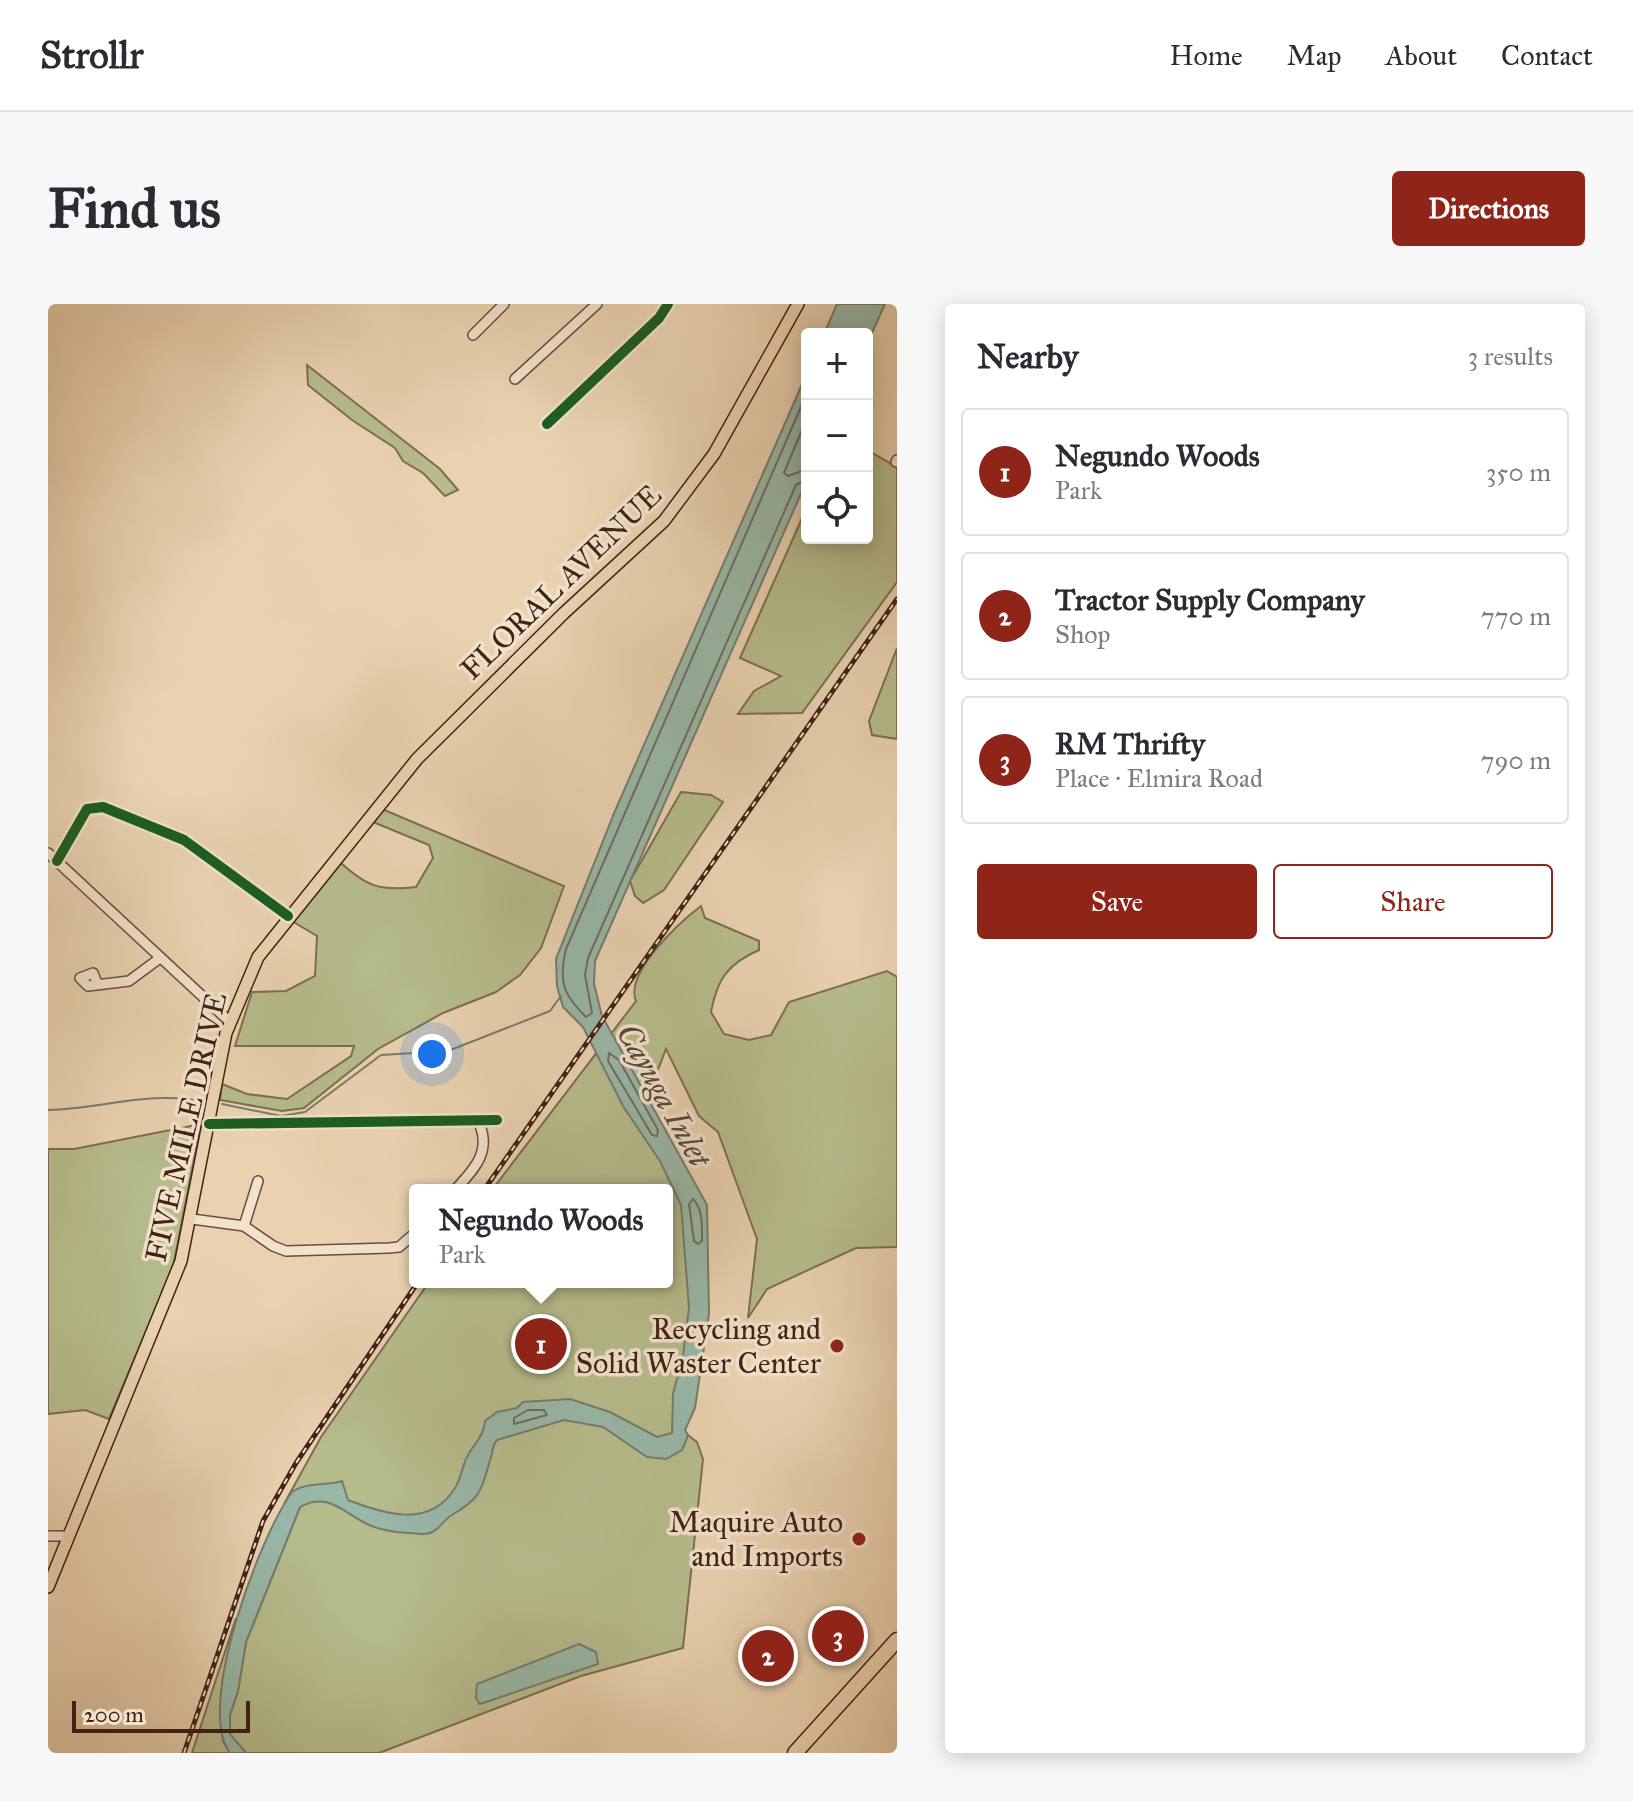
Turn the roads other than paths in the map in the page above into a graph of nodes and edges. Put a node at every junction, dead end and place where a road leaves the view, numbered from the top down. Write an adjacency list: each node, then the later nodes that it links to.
1 (504, 304): 5 (street)
2 (597, 304): 6 (street)
3 (668, 304): 7 (street)
4 (798, 304): 8 (main road, FLORAL AVENUE)
5 (473, 335)
6 (515, 379)
7 (547, 424)
8 (385, 795): 11 (main road, FIVE MILE DRIVE)
9 (48, 853): 10 (street)
10 (57, 861): 11 (street); 12 (street)
11 (288, 916): 14 (main road, FIVE MILE DRIVE)
12 (160, 958): 13 (street); 14 (street)
13 (97, 983)
14 (229, 1021): 17 (main road, FIVE MILE DRIVE)
15 (477, 1119): 16 (street); 17 (street); 19 (street)
16 (497, 1120)
17 (209, 1124): 20 (main road, FIVE MILE DRIVE)
18 (258, 1181): 21 (street)
19 (460, 1184)
20 (192, 1219): 21 (street); 24 (main road, FIVE MILE DRIVE)
21 (244, 1226): 22 (street)
22 (409, 1238)
23 (48, 1536): 24 (street)
24 (67, 1536): 25 (main road, FIVE MILE DRIVE)
25 (48, 1587)
26 (897, 1640): 27 (highway)
27 (795, 1753)

